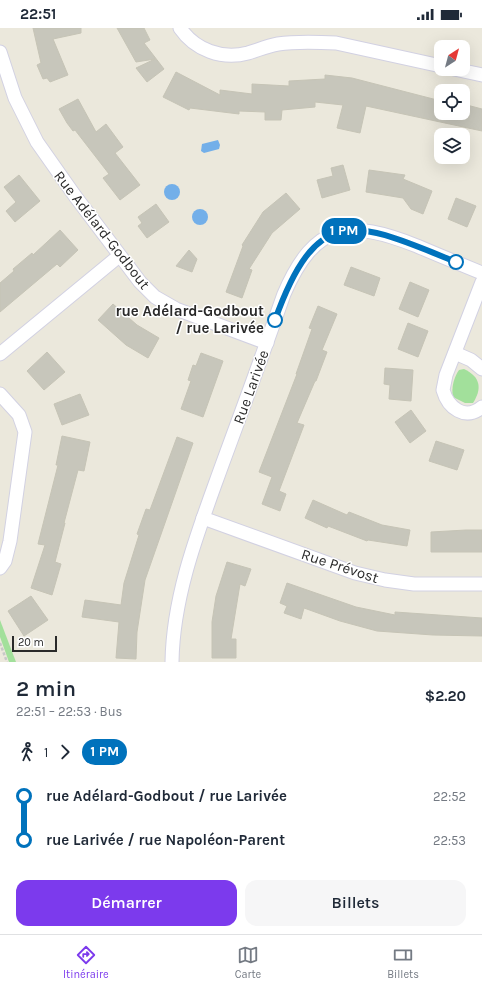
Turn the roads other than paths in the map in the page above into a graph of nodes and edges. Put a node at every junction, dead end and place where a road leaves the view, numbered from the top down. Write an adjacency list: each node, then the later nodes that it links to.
1 (180, 28): 3 (street)
2 (0, 52): 6 (street, Rue Adélard-Godbout)
3 (434, 64)
4 (470, 72): 5 (street)
5 (482, 75)
6 (119, 256): 9 (street, Rue Adélard-Godbout); 11 (street)
7 (482, 273): 9 (street, Rue Larivée)
8 (482, 282): 10 (street)
9 (267, 343): 15 (street, Rue Larivée)
10 (455, 353): 12 (street); 14 (street)
11 (0, 354)
12 (482, 369)
13 (0, 394): 16 (street)
14 (482, 407)
15 (203, 518): 17 (street, Rue Prévost); 18 (street, Rue Larivée)
16 (0, 568)
17 (482, 584)
18 (172, 662)

